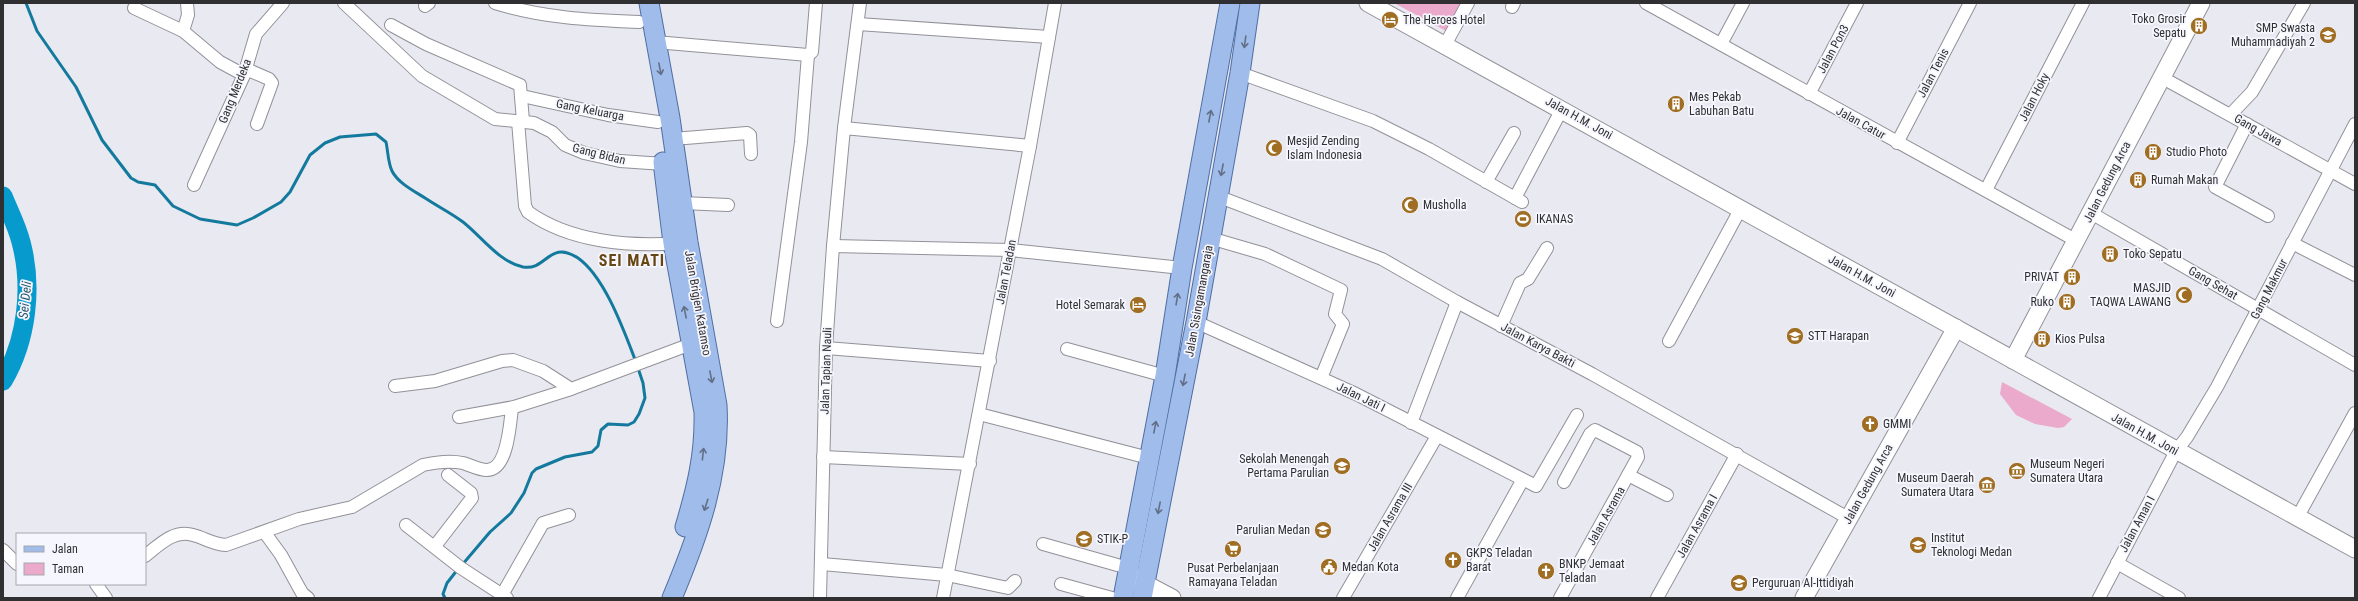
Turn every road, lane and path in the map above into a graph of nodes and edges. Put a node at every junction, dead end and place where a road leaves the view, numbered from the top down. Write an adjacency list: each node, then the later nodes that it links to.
1 (187, 3): 25 (street)
2 (283, 3): 31 (street, Gang Merdeka)
3 (344, 3): 38 (street, Gang Bidan)
4 (495, 3): 22 (street)
5 (636, 3): 22 (main road, Jalan Brigjen Katamso)
6 (649, 3): 27 (main road, Jalan Brigjen Katamso)
7 (816, 3): 30 (street)
8 (860, 3): 23 (street)
9 (1055, 3): 26 (street, Jalan Teladan)
10 (1230, 3): 68 (main road, Jalan Sisingamangaraja, one-way to 10)
11 (1250, 3): 32 (main road, Jalan Sisingamangaraja, one-way to 32)
12 (1368, 3): 29 (street, Jalan H.M. Joni)
13 (1468, 3): 29 (street)
14 (1646, 3): 28 (street, Jalan Catur)
15 (1743, 3): 28 (street)
16 (1858, 3): 34 (street, Jalan Pon3)
17 (1970, 3): 46 (street, Jalan Tenis)
18 (2083, 3): 54 (street, Jalan Hoky)
19 (2201, 3): 33 (street, Jalan Gedung Arca)
20 (2304, 3): 37 (street)
21 (134, 8): 25 (street)
22 (639, 22): 39 (main road, Jalan Brigjen Katamso)
23 (858, 24): 26 (street); 43 (street)
24 (391, 25): 35 (street)
25 (183, 31): 31 (street)
26 (1049, 37): 47 (street, Jalan Teladan)
27 (655, 42): 30 (street); 45 (main road, Jalan Brigjen Katamso, one-way to 45)
28 (1721, 44): 34 (street, Jalan Catur)
29 (1445, 45): 36 (street, Jalan H.M. Joni)
30 (808, 56): 72 (street)
31 (245, 72): 40 (street); 53 (street, Gang Merdeka)
32 (1240, 73): 51 (street); 55 (main road, Jalan Sisingamangaraja, one-way to 55)
33 (2161, 77): 37 (street, Gang Jawa); 59 (street, Jalan Gedung Arca)
34 (1809, 94): 46 (street, Jalan Catur)
35 (522, 96): 38 (street); 39 (street, Gang Keluarga)
36 (1562, 109): 51 (street); 58 (street, Jalan H.M. Joni)
37 (2231, 114): 41 (street, Gang Jawa)
38 (520, 121): 49 (street, Gang Bidan); 63 (street)
39 (658, 122): 49 (main road, Jalan Brigjen Katamso)
40 (257, 124)
41 (2247, 124): 50 (street, Gang Jawa); 60 (street)
42 (2355, 124): 50 (street, Gang Makmur)
43 (844, 128): 47 (street); 65 (street, Jalan Tapian Nauli)
44 (1514, 134): 51 (street)
45 (673, 139): 48 (street); 56 (main road, Jalan Brigjen Katamso)
46 (1897, 143): 54 (street, Jalan Catur)
47 (1030, 146): 67 (street, Jalan Teladan)
48 (751, 154)
49 (664, 164): 63 (main road, Jalan Brigjen Katamso)
50 (2330, 171): 52 (street, Gang Jawa); 64 (street, Gang Makmur)
51 (1486, 182)
52 (2355, 184)
53 (194, 185)
54 (1986, 190): 62 (street, Jalan Catur)
55 (1217, 196): 61 (main road, Jalan Sisingamangaraja); 70 (street, Jalan Karya Bakti)
56 (682, 203): 57 (street); 63 (main road, Jalan Brigjen Katamso)
57 (728, 205)
58 (1741, 208): 75 (street, Jalan H.M. Joni); 76 (street)
59 (2091, 213): 62 (street, Jalan Gedung Arca); 71 (street, Gang Sehat)
60 (2268, 216)
61 (1210, 238): 73 (main road, Jalan Sisingamangaraja); 84 (street)
62 (2076, 241): 80 (street, Jalan Gedung Arca)
63 (680, 243): 77 (main road, Jalan Brigjen Katamso, one-way to 63); 125 (main road, Jalan Brigjen Katamso, one-way to 125)
64 (2292, 243): 69 (street); 71 (street, Gang Makmur)
65 (833, 246): 67 (street); 78 (street, Jalan Tapian Nauli)
66 (1548, 248): 74 (street)
67 (1010, 250): 68 (street); 81 (street, Jalan Teladan)
68 (1182, 268): 83 (main road, Jalan Sisingamangaraja, one-way to 68)
69 (2355, 275)
70 (1457, 302): 74 (street, Jalan Karya Bakti); 92 (street)
71 (2259, 310): 82 (street, Gang Sehat); 94 (street, Gang Makmur)
72 (777, 321)
73 (1196, 322): 84 (street, Jalan Jati I); 121 (main road, Jalan Sisingamangaraja, one-way to 121)
74 (1501, 326): 95 (street, Jalan Karya Bakti)
75 (1956, 328): 80 (street, Jalan H.M. Joni); 105 (street, Jalan Gedung Arca)
76 (1668, 341)
77 (692, 344): 86 (street); 124 (main road, Jalan Brigjen Katamso, one-way to 77)
78 (826, 348): 81 (street); 96 (street, Jalan Tapian Nauli)
79 (1067, 349): 83 (street)
80 (2013, 360): 94 (street, Jalan H.M. Joni)
81 (990, 361): 89 (street, Jalan Teladan)
82 (2355, 365)
83 (1165, 376): 97 (main road, Jalan Sisingamangaraja, one-way to 83)
84 (1321, 378): 92 (street, Jalan Jati I)
85 (395, 386): 86 (street)
86 (571, 389): 87 (street)
87 (512, 408): 91 (street); 108 (street)
88 (2355, 413): 106 (street)
89 (979, 414): 97 (street); 98 (street, Jalan Teladan)
90 (1577, 415): 101 (street, Jalan Jati I)
91 (459, 417)
92 (1412, 423): 93 (street, Jalan Jati I)
93 (1437, 436): 101 (street, Jalan Jati I); 131 (street, Jalan Asrama III)
94 (2176, 451): 106 (street, Jalan H.M. Joni); 115 (street, Jalan Aman I)
95 (1737, 454): 105 (street, Jalan Karya Bakti); 134 (street, Jalan Asrama I)
96 (822, 457): 98 (street); 116 (street, Jalan Tapian Nauli)
97 (1149, 458): 117 (main road, Jalan Sisingamangaraja)
98 (970, 464): 118 (street, Jalan Teladan)
99 (448, 475): 110 (street)
100 (1628, 475): 102 (street, Jalan Asrama); 103 (street, Jalan Asrama); 133 (street, Jalan Asrama)
101 (1522, 480): 132 (street)
102 (1564, 482)
103 (1667, 495)
104 (569, 515): 122 (street)
105 (1848, 518): 135 (street, Jalan Gedung Arca)
106 (2297, 518): 111 (street, Jalan H.M. Joni)
107 (406, 524): 110 (street)
108 (265, 533): 113 (street); 123 (street)
109 (1042, 544): 117 (street)
110 (435, 546): 122 (street)
111 (2355, 549)
112 (3, 550): 114 (street)
113 (146, 555)
114 (16, 563)
115 (2116, 563): 136 (street, Jalan Aman I); 137 (street)
116 (822, 564): 118 (street); 126 (street, Jalan Tapian Nauli)
117 (1128, 571): 121 (street); 129 (main road, Jalan Sisingamangaraja)
118 (947, 575): 119 (street); 127 (street, Jalan Teladan)
119 (1015, 581)
120 (1062, 584): 128 (street)
121 (1143, 590): 130 (street)
122 (505, 596)
123 (308, 598)
124 (660, 598)
125 (672, 598)
126 (820, 598)
127 (943, 598)
128 (1112, 598)
129 (1123, 598)
130 (1172, 598)
131 (1343, 598)
132 (1457, 598)
133 (1560, 598)
134 (1657, 598)
135 (1804, 598)
136 (2099, 598)
137 (2179, 598)

